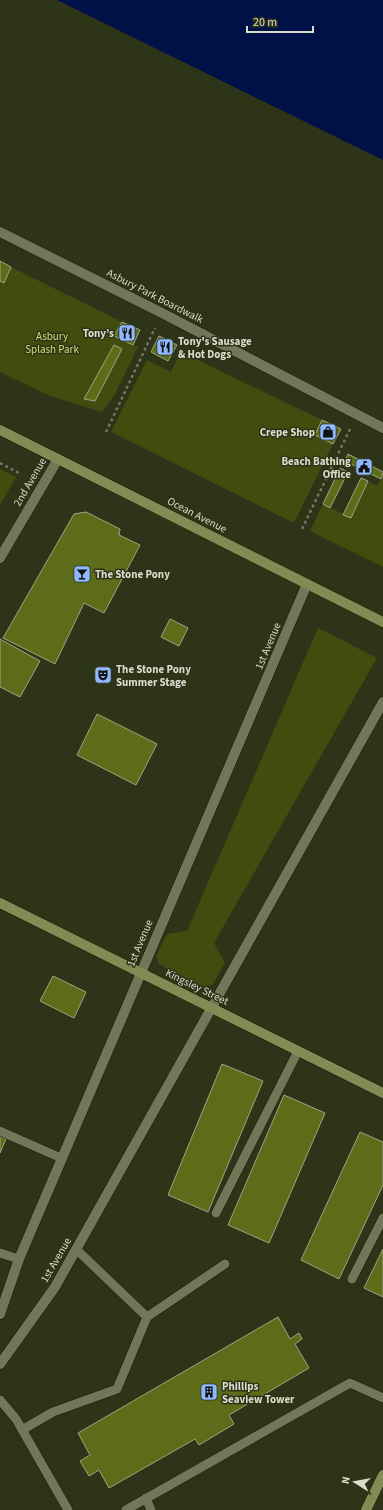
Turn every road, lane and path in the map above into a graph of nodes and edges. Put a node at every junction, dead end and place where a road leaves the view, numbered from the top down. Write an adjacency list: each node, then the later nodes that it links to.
1 (0, 232): 2 (street, Asbury Park Boardwalk)
2 (162, 313): 3 (street, Asbury Park Boardwalk); 6 (path)
3 (357, 415): 4 (street, Asbury Park Boardwalk); 10 (path)
4 (383, 428)
5 (0, 430): 7 (street, Ocean Avenue)
6 (106, 432)
7 (58, 459): 11 (street, 2nd Avenue); 12 (street, Ocean Avenue)
8 (0, 463): 9 (path)
9 (19, 473)
10 (302, 529)
11 (0, 558)
12 (307, 584): 13 (street, Ocean Avenue); 16 (street, 1st Avenue)
13 (383, 622)
14 (383, 702): 17 (street, 1st Avenue)
15 (0, 903): 16 (street, Kingsley Street)
16 (140, 973): 17 (street, Kingsley Street); 21 (street, 1st Avenue)
17 (212, 1008): 18 (street, Kingsley Street); 24 (street, 1st Avenue)
18 (298, 1051): 19 (street, Kingsley Street); 22 (lane)
19 (383, 1093)
20 (0, 1131): 21 (lane)
21 (62, 1158): 26 (street, 1st Avenue)
22 (216, 1213)
23 (383, 1218): 28 (lane)
24 (76, 1250): 30 (lane); 31 (street, 1st Avenue)
25 (0, 1253): 26 (lane)
26 (19, 1259): 29 (street, 1st Avenue)
27 (225, 1264): 30 (lane)
28 (352, 1278)
29 (0, 1314)
30 (147, 1317): 34 (lane)
31 (0, 1364)
32 (383, 1398): 36 (lane)
33 (0, 1400): 34 (lane)
34 (22, 1430): 37 (lane)
35 (383, 1475): 40 (street)
36 (146, 1498): 38 (lane); 39 (lane)
37 (68, 1510)
38 (126, 1510)
39 (151, 1510)
40 (366, 1510)

